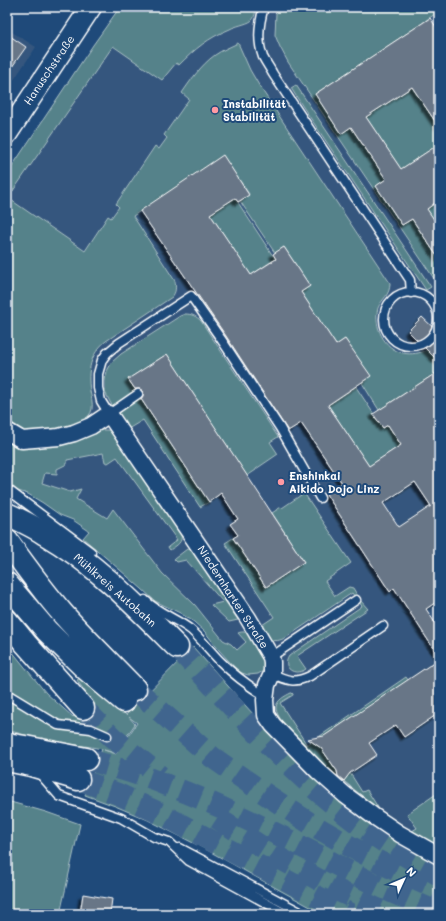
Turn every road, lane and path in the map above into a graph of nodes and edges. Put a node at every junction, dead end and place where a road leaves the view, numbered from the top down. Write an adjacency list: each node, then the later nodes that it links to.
1 (91, 7): 3 (street, Hanuschstraße)
2 (264, 7): 4 (lane)
3 (7, 134)
4 (411, 292): 4 (lane)
5 (138, 394): 6 (lane)
6 (109, 414): 7 (street); 9 (lane); 19 (street, Niedernharter Straße)
7 (7, 431)
8 (7, 489): 12 (lane)
9 (320, 498)
10 (7, 514): 18 (highway, Mühlkreis Autobahn)
11 (7, 541): 13 (highway)
12 (99, 559)
13 (7, 584)
14 (140, 596): 22 (lane)
15 (356, 600): 19 (lane)
16 (7, 621): 23 (highway)
17 (383, 626): 20 (lane)
18 (177, 647)
19 (271, 657): 20 (street, Niedernharter Straße)
20 (272, 674): 22 (street, Niedernharter Straße)
21 (7, 694): 24 (lane)
22 (265, 696): 29 (street, Niedernharter Straße)
23 (83, 708)
24 (107, 736)
25 (7, 744): 27 (highway)
26 (7, 760): 27 (highway)
27 (31, 765): 28 (lane)
28 (169, 842): 30 (lane); 31 (lane)
29 (439, 856)
30 (286, 914)
31 (304, 914)

